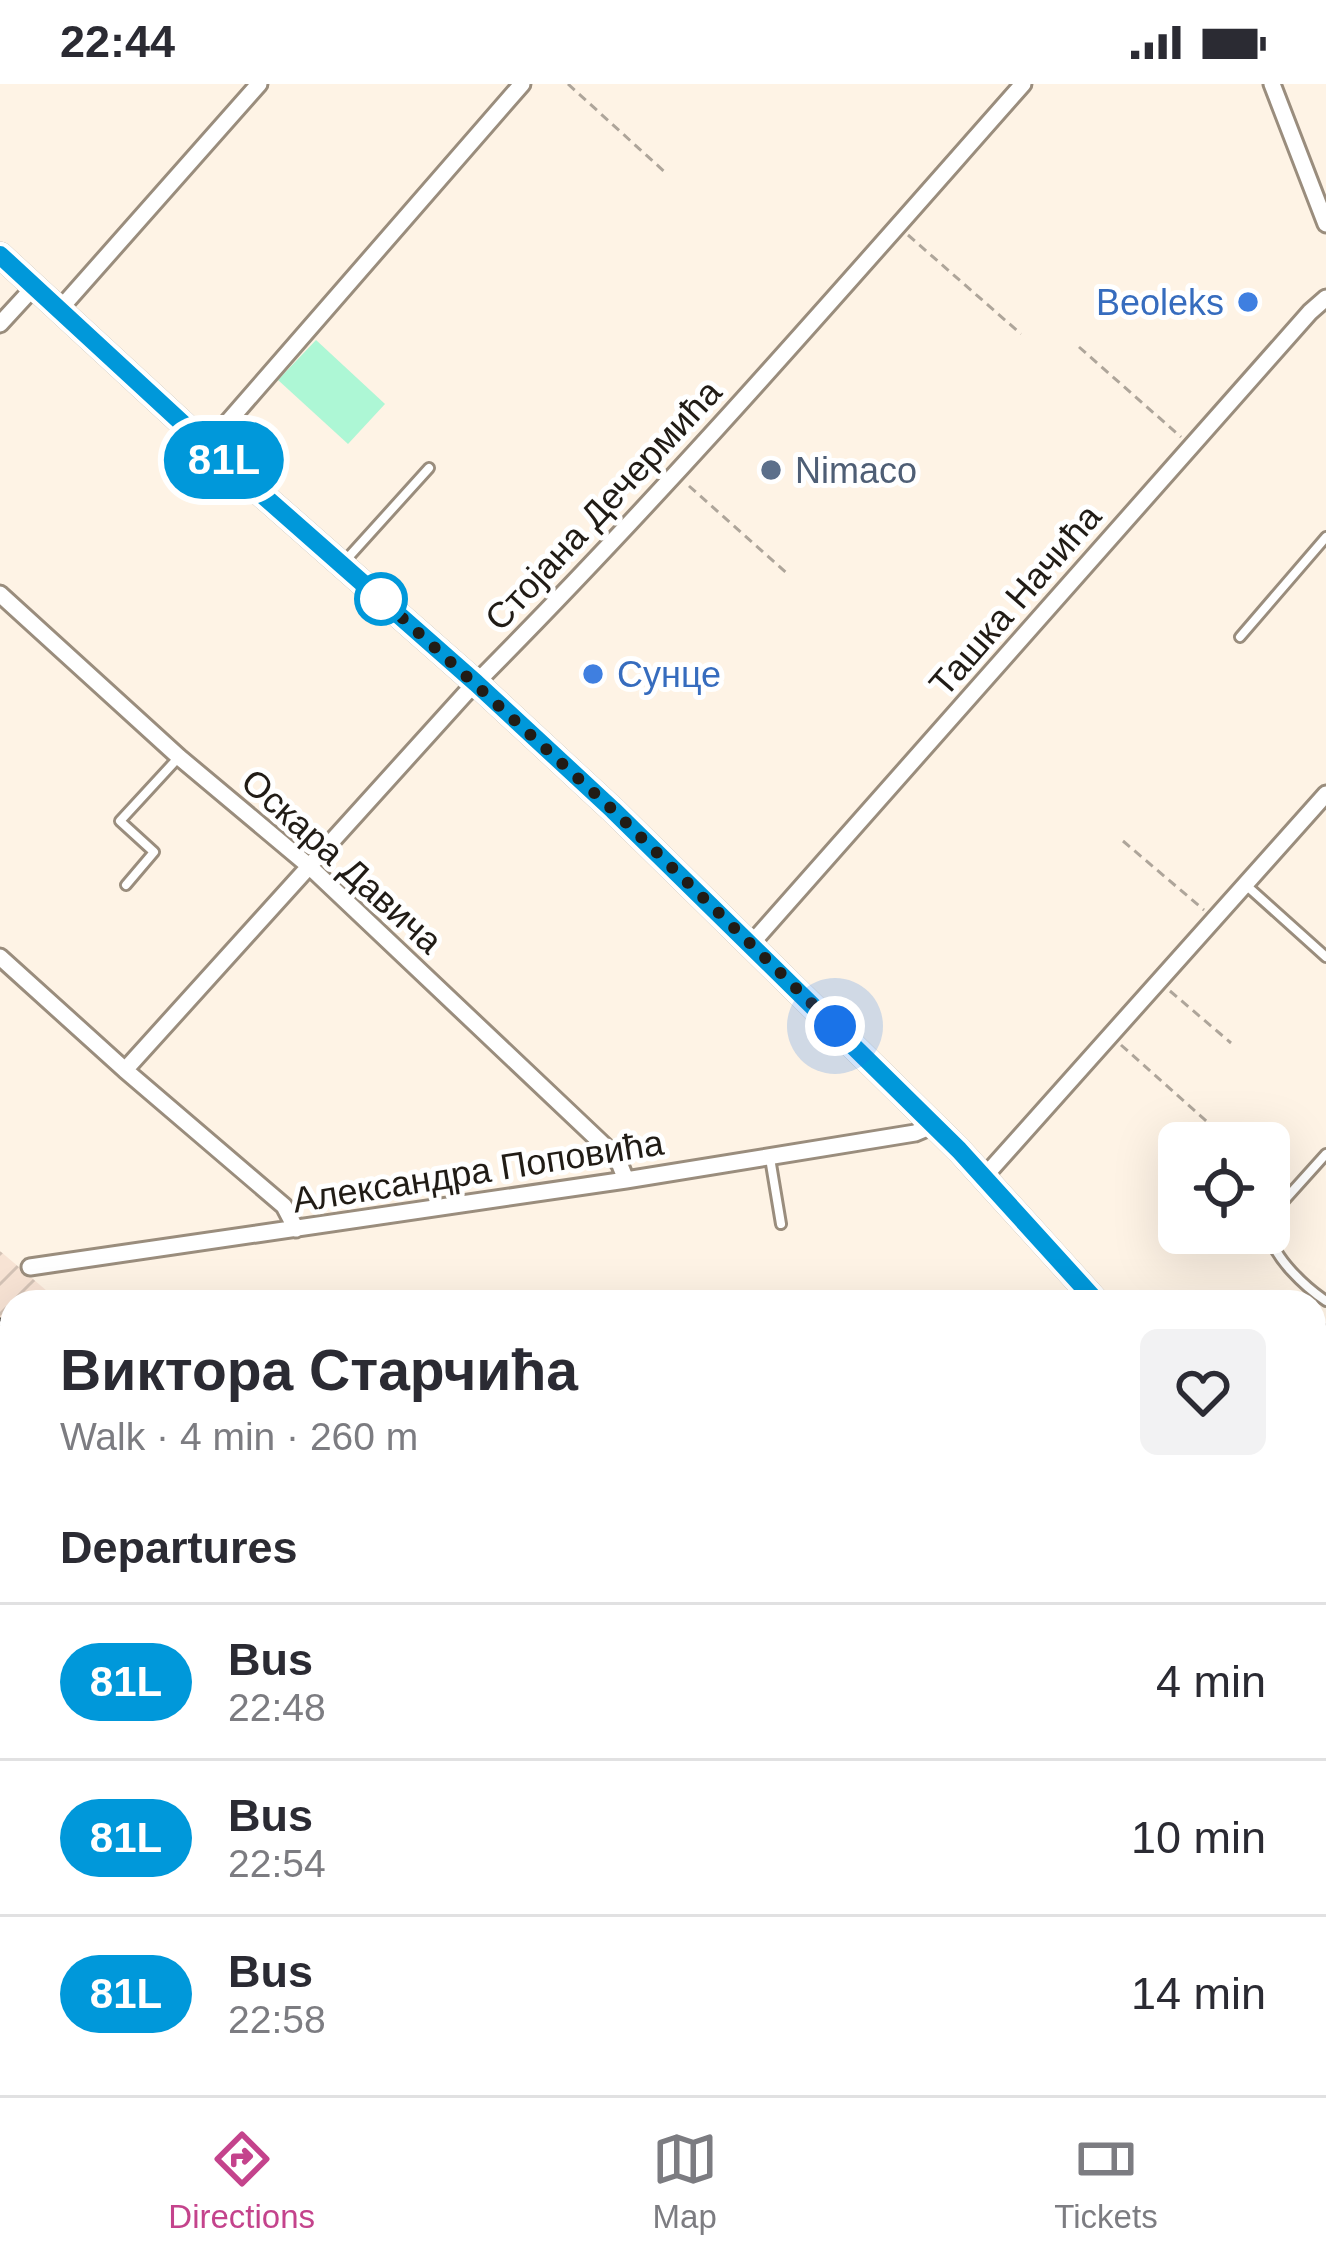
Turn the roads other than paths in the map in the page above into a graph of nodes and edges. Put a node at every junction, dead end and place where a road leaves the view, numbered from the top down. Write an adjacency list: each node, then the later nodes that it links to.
1 (259, 84): 9 (street)
2 (522, 84): 11 (street)
3 (1023, 84): 17 (street, Стојана Дечермића)
4 (1272, 84): 5 (street)
5 (1326, 224)
6 (0, 255): 7 (street)
7 (34, 287): 9 (street); 10 (street)
8 (1326, 298): 23 (street, Ташка Начића)
9 (60, 309): 11 (street)
10 (0, 324)
11 (207, 446): 14 (street)
12 (429, 468): 14 (lane)
13 (1326, 537): 16 (lane)
14 (342, 565): 17 (street)
15 (2, 599): 18 (street, Оскара Давича)
16 (1240, 637)
17 (476, 683): 20 (street, Стојана Дечермића); 23 (street)
18 (178, 757): 20 (street, Оскара Давича); 21 (lane)
19 (1326, 794): 22 (street)
20 (309, 866): 26 (street, Стојана Дечермића); 31 (street, Оскара Давича)
21 (126, 885)
22 (1246, 885): 25 (lane); 30 (street)
23 (751, 944): 27 (street)
24 (0, 957): 26 (street)
25 (1326, 957)
26 (125, 1070): 34 (street)
27 (934, 1125): 29 (street, Александра Поповића); 30 (street)
28 (1326, 1154): 32 (lane)
29 (770, 1156): 31 (street, Александра Поповића); 33 (lane)
30 (984, 1178): 37 (street)
31 (626, 1180): 34 (street, Александра Поповића)
32 (1290, 1194)
33 (781, 1224)
34 (296, 1229): 36 (street, Александра Поповића)
35 (1278, 1254): 38 (lane)
36 (30, 1267)
37 (1086, 1290)
38 (1314, 1290)

